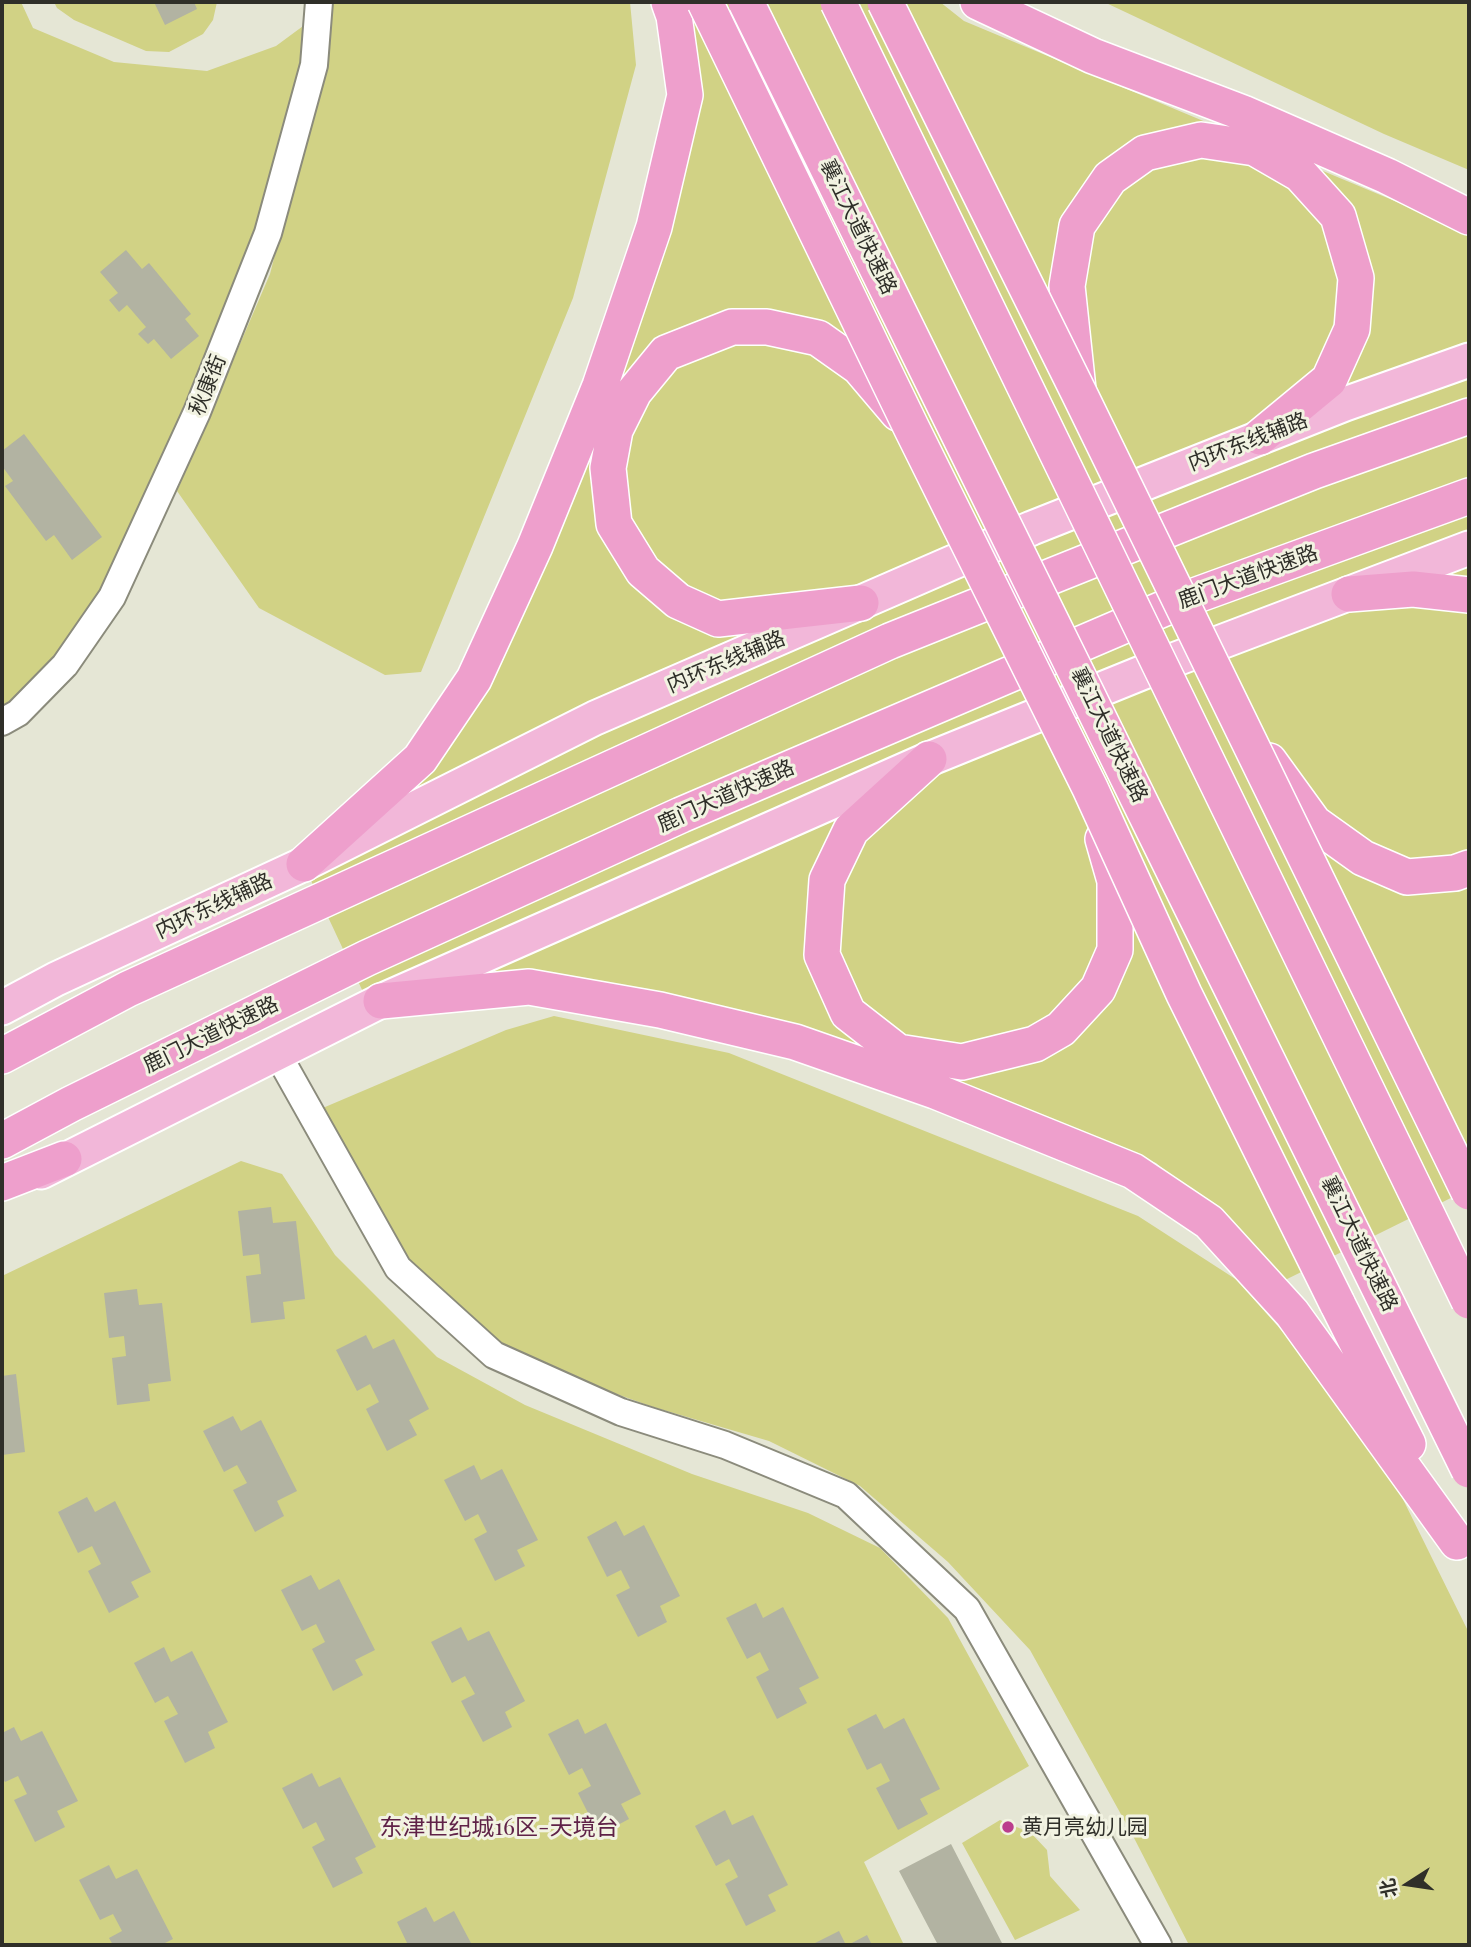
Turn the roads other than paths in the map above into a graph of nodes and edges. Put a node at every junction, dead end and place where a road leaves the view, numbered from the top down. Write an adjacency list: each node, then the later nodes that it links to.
1 (318, 2): 20 (street, 秋康街)
2 (669, 2): 23 (highway)
3 (705, 2): 12 (highway, bridge)
4 (746, 2): 35 (highway, 襄江大道快速路, bridge)
5 (838, 2): 34 (highway, bridge)
6 (885, 2): 10 (highway, bridge)
7 (978, 2): 8 (highway)
8 (1469, 218)
9 (1469, 360): 13 (main road, 内环东线辅路)
10 (1079, 393): 13 (highway); 19 (highway, bridge)
11 (1469, 416): 28 (highway)
12 (912, 429): 18 (highway, bridge); 22 (highway, bridge)
13 (1260, 437): 18 (main road, 内环东线辅路)
14 (1469, 496): 29 (highway, 鹿门大道快速路)
15 (1469, 548): 16 (main road)
16 (1349, 594): 17 (highway); 21 (main road)
17 (1469, 595)
18 (861, 603): 23 (main road, 内环东线辅路)
19 (1235, 715): 24 (highway, bridge); 32 (highway, bridge)
20 (2, 722)
21 (929, 759): 22 (highway, bridge); 25 (main road)
22 (1090, 788): 36 (highway, bridge)
23 (304, 864): 26 (main road, 内环东线辅路)
24 (1462, 870)
25 (380, 1001): 27 (main road); 36 (highway)
26 (2, 1008)
27 (277, 1053): 30 (main road); 37 (street)
28 (2, 1056)
29 (2, 1141)
30 (64, 1159): 31 (highway); 33 (main road)
31 (2, 1183)
32 (1469, 1192)
33 (2, 1193)
34 (1469, 1301)
35 (1469, 1470)
36 (1463, 1554)
37 (1158, 1945)

